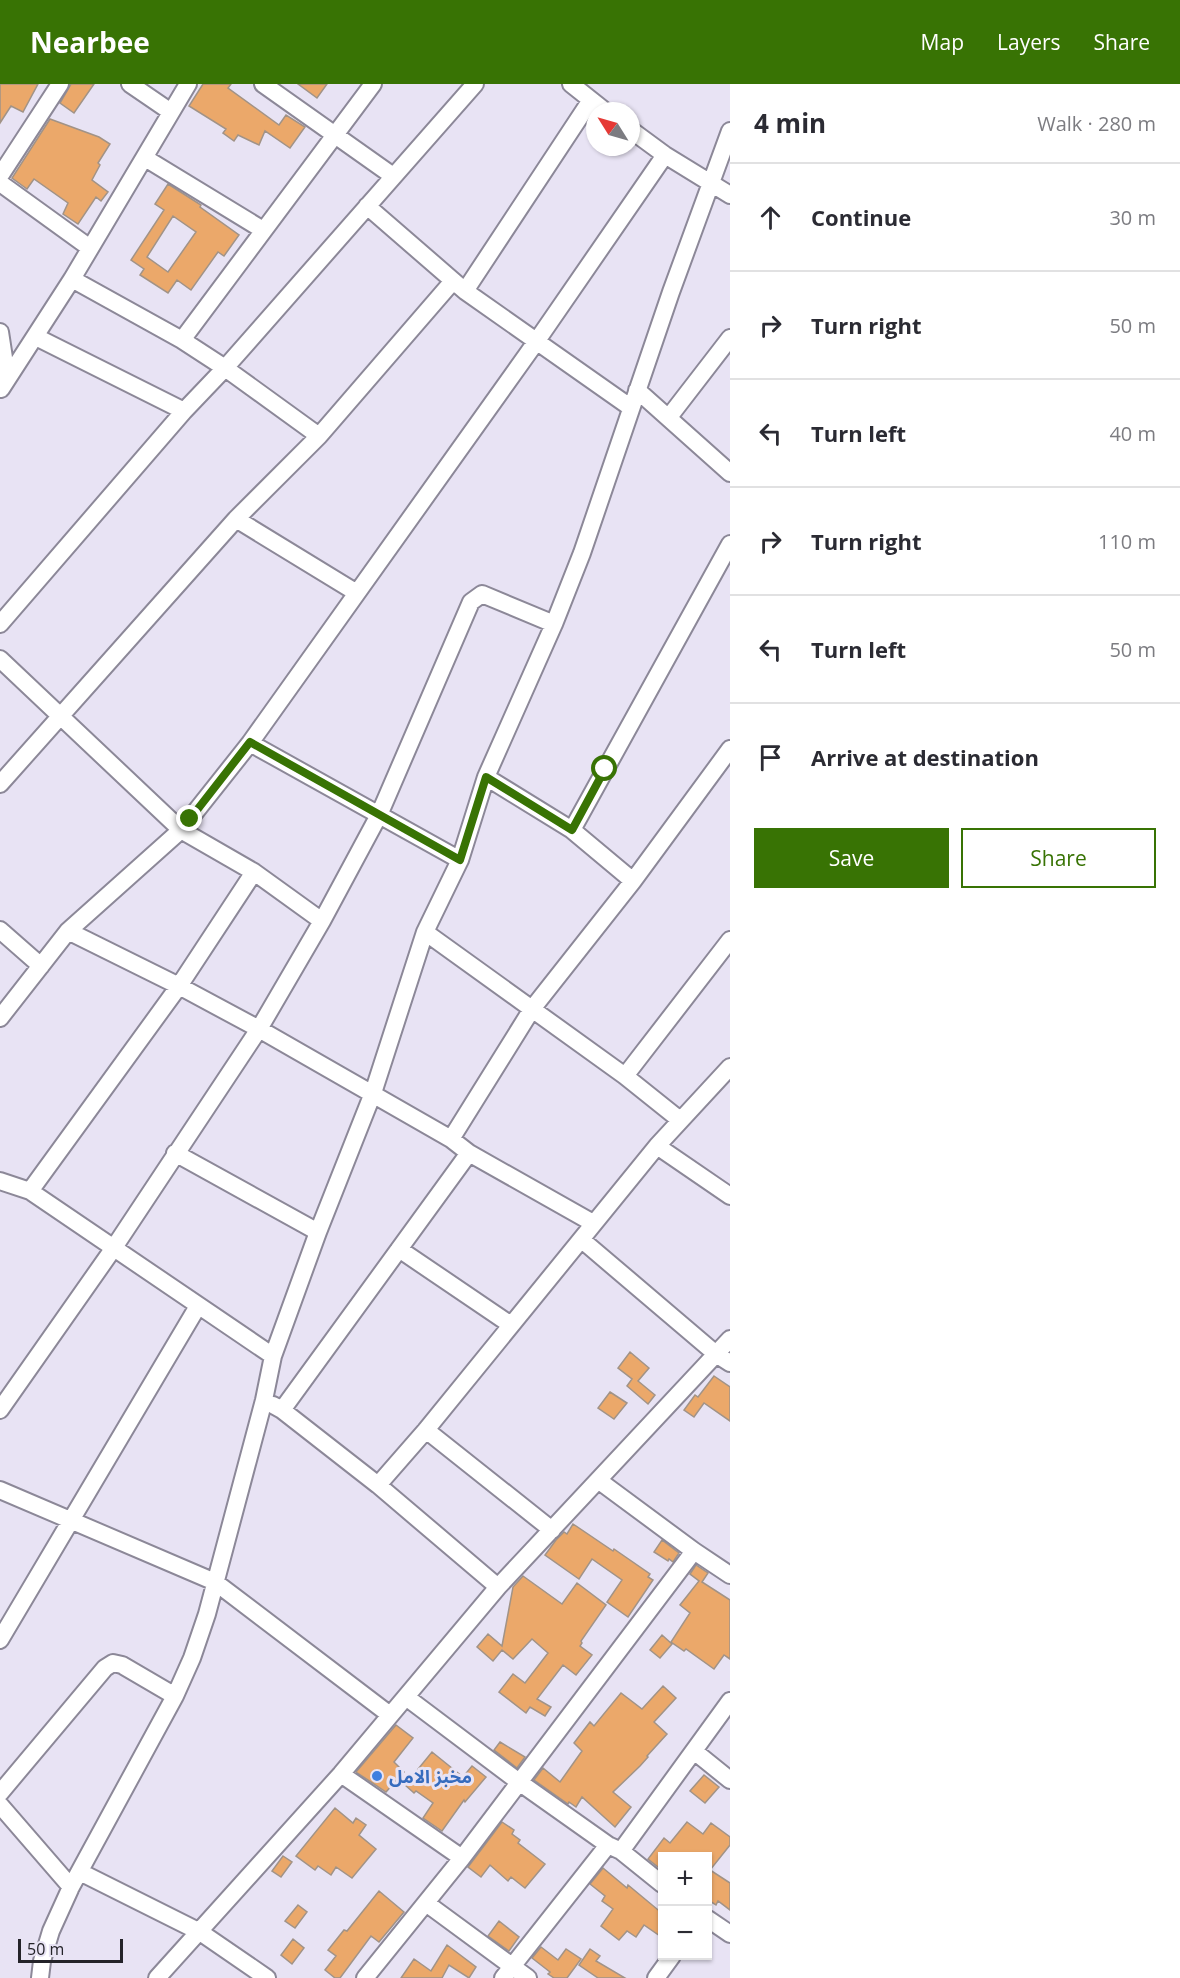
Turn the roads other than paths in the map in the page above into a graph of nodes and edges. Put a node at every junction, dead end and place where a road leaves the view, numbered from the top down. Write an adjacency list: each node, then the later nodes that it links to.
1 (60, 84): 16 (street)
2 (130, 84): 10 (street)
3 (188, 84): 10 (street)
4 (263, 84): 12 (street)
5 (372, 84): 12 (street)
6 (475, 84): 17 (street)
7 (572, 84): 8 (street)
8 (591, 100): 9 (street); 25 (street)
9 (594, 102)
10 (171, 112): 15 (street)
11 (730, 130): 19 (street)
12 (335, 135): 17 (street); 22 (street)
13 (640, 137): 14 (street)
14 (665, 155): 19 (street); 30 (street)
15 (145, 158): 22 (street); 23 (street)
16 (0, 176)
17 (393, 176): 21 (street)
18 (0, 183): 23 (street)
19 (712, 183): 20 (street); 32 (street)
20 (730, 195)
21 (367, 206): 25 (street); 31 (street)
22 (263, 230): 29 (street)
23 (90, 248): 24 (street)
24 (72, 279): 27 (street); 29 (street)
25 (459, 286): 30 (street); 37 (street)
26 (0, 332): 33 (street)
27 (36, 337): 33 (street); 35 (street)
28 (730, 338): 36 (street)
29 (182, 340): 31 (street)
30 (536, 342): 34 (street); 41 (street)
31 (225, 368): 35 (street); 37 (street)
32 (638, 390): 34 (street); 36 (street)
33 (1, 393)
34 (630, 407): 43 (street)
35 (184, 411): 42 (street)
36 (669, 417): 38 (street)
37 (319, 436): 39 (street)
38 (730, 473)
39 (236, 519): 41 (street); 45 (street)
40 (730, 544): 52 (street)
41 (357, 593): 46 (street)
42 (0, 624)
43 (554, 624): 48 (street); 50 (street)
44 (0, 659): 45 (street)
45 (60, 717): 49 (street); 51 (street)
46 (250, 742): 50 (street); 51 (street)
47 (730, 749): 55 (street)
48 (486, 777): 52 (street); 53 (street)
49 (0, 784)
50 (379, 815): 53 (street); 56 (street)
51 (181, 830): 54 (street); 58 (street)
52 (572, 830): 55 (street)
53 (460, 860): 59 (street)
54 (254, 872): 56 (street); 62 (street)
55 (633, 881): 63 (street)
56 (322, 921): 65 (street)
57 (0, 930): 61 (street)
58 (68, 931): 61 (street); 62 (street)
59 (425, 933): 63 (street); 68 (street)
60 (730, 940): 67 (street)
61 (41, 966): 64 (street)
62 (179, 986): 65 (street); 75 (street)
63 (532, 1009): 67 (street); 70 (street)
64 (0, 1018)
65 (259, 1029): 68 (street); 72 (street)
66 (730, 1066): 69 (street)
67 (625, 1076): 69 (street)
68 (373, 1093): 70 (street); 78 (street)
69 (680, 1120): 71 (street)
70 (451, 1139): 73 (street)
71 (657, 1146): 76 (street); 77 (street)
72 (175, 1153): 78 (street); 80 (street)
73 (468, 1153): 77 (street); 81 (street)
74 (0, 1181): 75 (street)
75 (30, 1191): 80 (street)
76 (730, 1196)
77 (593, 1223): 79 (street)
78 (318, 1232): 86 (street)
79 (582, 1240): 83 (street); 85 (street)
80 (113, 1249): 82 (street); 89 (street)
81 (399, 1249): 83 (street); 90 (street)
82 (198, 1306): 86 (street); 95 (street)
83 (511, 1325): 91 (street)
84 (730, 1339): 85 (street)
85 (716, 1354): 87 (street); 92 (street)
86 (273, 1356): 88 (street)
87 (730, 1363)
88 (264, 1400): 90 (street); 99 (street)
89 (0, 1410)
90 (282, 1410): 93 (street)
91 (426, 1430): 93 (street); 96 (street)
92 (598, 1480): 96 (street); 97 (street)
93 (378, 1485): 100 (street)
94 (0, 1490): 95 (street)
95 (72, 1521): 99 (street); 101 (street)
96 (552, 1530): 100 (street)
97 (694, 1551): 98 (street); 109 (street)
98 (730, 1575)
99 (215, 1582): 102 (street); 105 (street)
100 (498, 1587): 103 (street)
101 (0, 1640)
102 (175, 1696): 110 (street); 114 (street)
103 (406, 1697): 105 (street); 109 (street)
104 (730, 1701): 106 (street)
105 (390, 1715): 107 (street)
106 (694, 1751): 108 (street); 112 (street)
107 (341, 1774): 113 (street); 119 (street)
108 (730, 1780)
109 (519, 1782): 112 (street); 113 (street)
110 (0, 1793)
111 (0, 1805): 116 (street)
112 (615, 1848): 115 (street); 122 (street)
113 (462, 1858): 117 (street)
114 (80, 1872): 116 (street); 119 (street)
115 (658, 1880)
116 (71, 1887): 123 (street)
117 (426, 1903): 122 (street); 126 (street)
118 (712, 1922): 120 (street)
119 (200, 1932): 124 (street); 125 (street)
120 (730, 1934)
121 (669, 1960): 128 (street)
122 (508, 1972): 127 (street)
123 (40, 1978)
124 (158, 1978)
125 (267, 1978)
126 (365, 1978)
127 (528, 1978)
128 (656, 1978)

